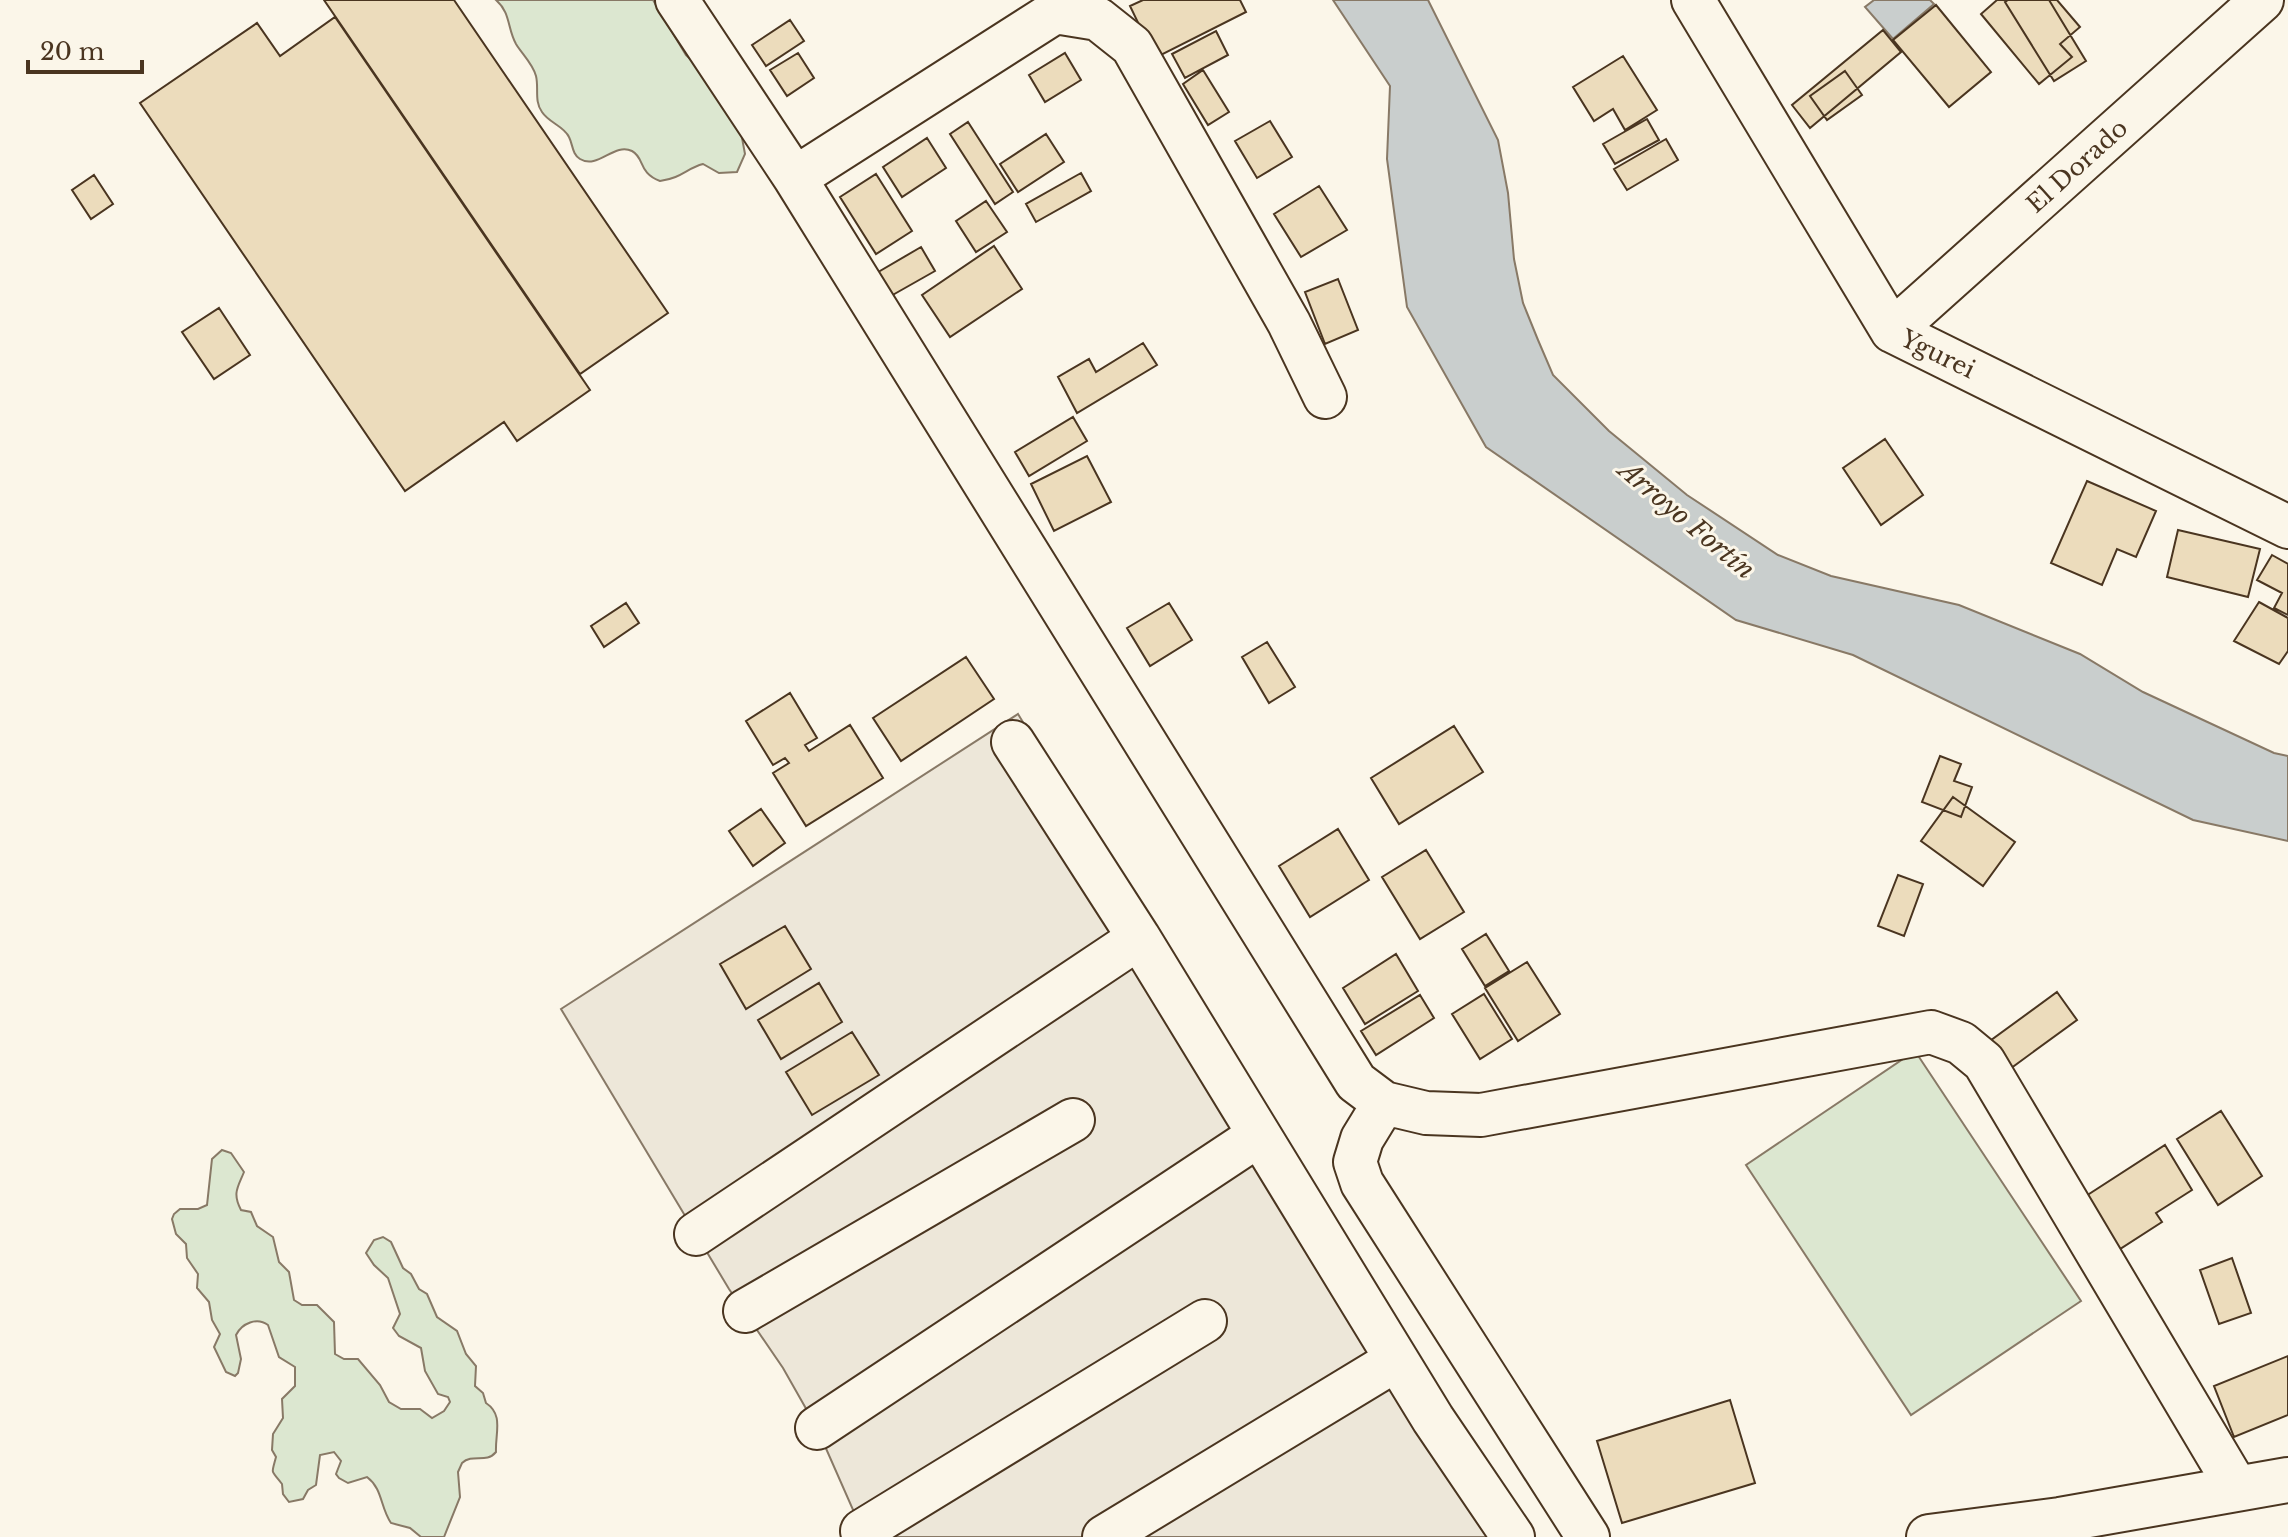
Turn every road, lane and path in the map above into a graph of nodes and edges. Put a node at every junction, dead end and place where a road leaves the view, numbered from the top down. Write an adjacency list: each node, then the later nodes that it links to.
1 (677, 0): 4 (street)
2 (1693, 0): 5 (street, Ygurei)
3 (2262, 0): 5 (street, El Dorado)
4 (795, 178): 6 (street); 10 (street)
5 (1892, 331): 7 (street, Ygurei)
6 (1325, 397)
7 (2288, 527)
8 (1013, 742): 9 (street)
9 (1139, 938): 12 (street); 13 (street)
10 (1384, 1103): 19 (street); 24 (street)
11 (1073, 1120): 14 (street)
12 (1259, 1135): 16 (street); 17 (street)
13 (696, 1234)
14 (745, 1311)
15 (1205, 1321): 21 (street)
16 (1396, 1360): 22 (street); 23 (street)
17 (817, 1428)
18 (2288, 1480): 19 (main road)
19 (2237, 1488): 20 (main road)
20 (2066, 1529): 25 (main road)
21 (862, 1531)
22 (1104, 1537)
23 (1513, 1537)
24 (1588, 1537)
25 (1929, 1537)

